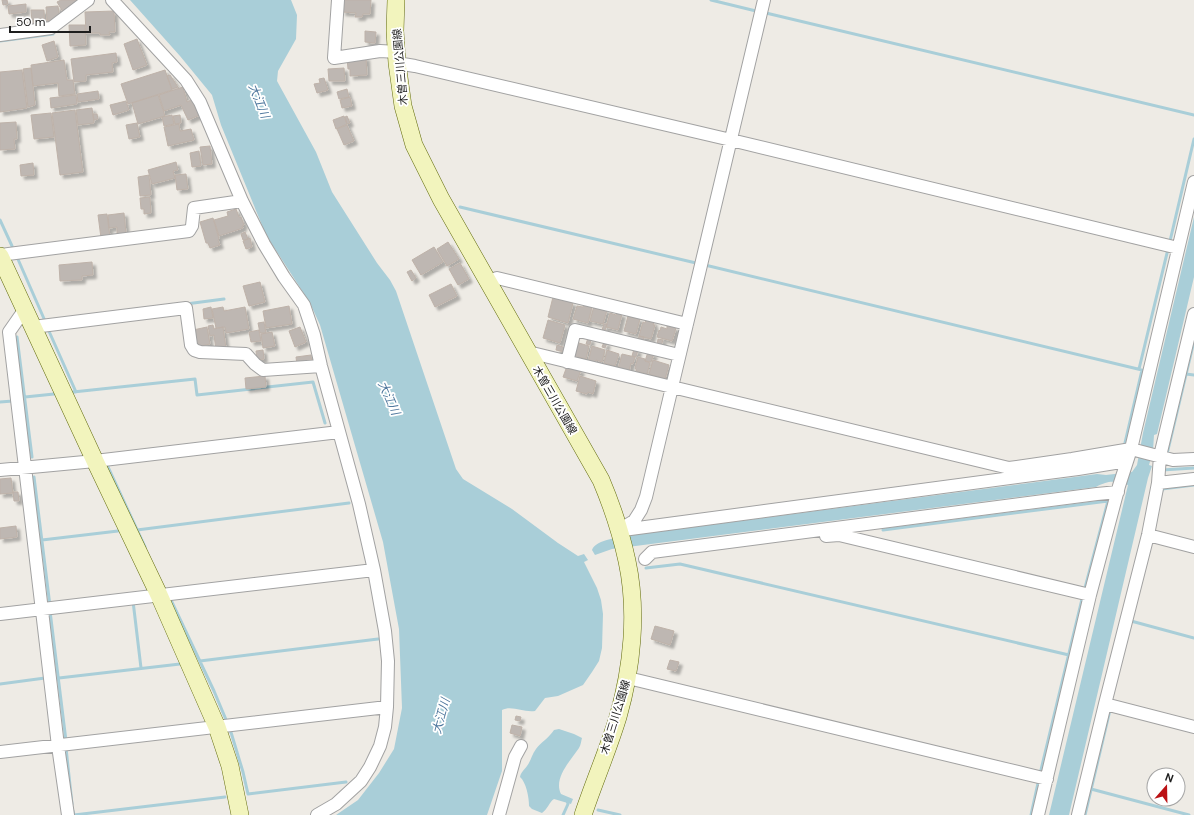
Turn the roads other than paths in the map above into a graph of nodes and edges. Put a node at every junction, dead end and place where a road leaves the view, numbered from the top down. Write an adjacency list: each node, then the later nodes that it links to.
1 (88, 0): 6 (street)
2 (112, 0): 10 (street)
3 (338, 0): 7 (street)
4 (396, 0): 7 (main road, 木曽三川公園線)
5 (764, 0): 8 (street)
6 (0, 35)
7 (397, 57): 8 (street); 13 (main road, 木曽三川公園線)
8 (731, 140): 11 (street); 16 (street)
9 (1194, 182): 11 (street)
10 (242, 201): 12 (street); 22 (street)
11 (1178, 248): 25 (street)
12 (0, 256): 14 (main road)
13 (488, 282): 16 (street); 19 (main road, 木曽三川公園線)
14 (25, 309): 17 (main road); 18 (street)
15 (1194, 314): 26 (street)
16 (686, 324): 20 (street)
17 (33, 327): 22 (street); 28 (main road)
18 (4, 333): 30 (street)
19 (528, 352): 21 (street); 35 (main road, 木曽三川公園線)
20 (679, 355): 21 (street); 23 (street)
21 (567, 362): 23 (street)
22 (321, 366): 24 (street)
23 (672, 387): 25 (street); 35 (street)
24 (339, 432): 28 (street); 40 (street)
25 (1134, 449): 26 (street); 29 (street)
26 (1159, 458): 27 (street); 33 (street)
27 (1194, 459)
28 (95, 460): 30 (street); 42 (main road)
29 (1127, 463): 34 (street); 35 (street)
30 (25, 467): 31 (street); 43 (street)
31 (0, 470)
32 (1194, 479): 33 (street)
33 (1158, 480): 36 (street)
34 (1119, 489): 39 (street); 41 (street)
35 (620, 532): 38 (main road, 木曽三川公園線)
36 (1148, 534): 37 (street); 46 (street)
37 (1194, 547)
38 (626, 556): 39 (street); 45 (main road, 木曽三川公園線)
39 (645, 559): 41 (street)
40 (374, 570): 42 (street); 47 (street)
41 (1090, 595): 53 (street)
42 (159, 596): 43 (street); 48 (main road)
43 (42, 609): 44 (street); 50 (street)
44 (0, 614)
45 (628, 678): 53 (street); 58 (main road, 木曽三川公園線)
46 (1105, 704): 49 (street); 60 (street)
47 (387, 707): 48 (street); 56 (street)
48 (218, 727): 50 (street); 55 (main road)
49 (1194, 727)
50 (58, 746): 52 (street); 54 (street)
51 (521, 746): 57 (street)
52 (0, 752)
53 (1047, 779): 59 (street)
54 (68, 815)
55 (240, 815)
56 (317, 815)
57 (500, 815)
58 (583, 815)
59 (1038, 815)
60 (1078, 815)

